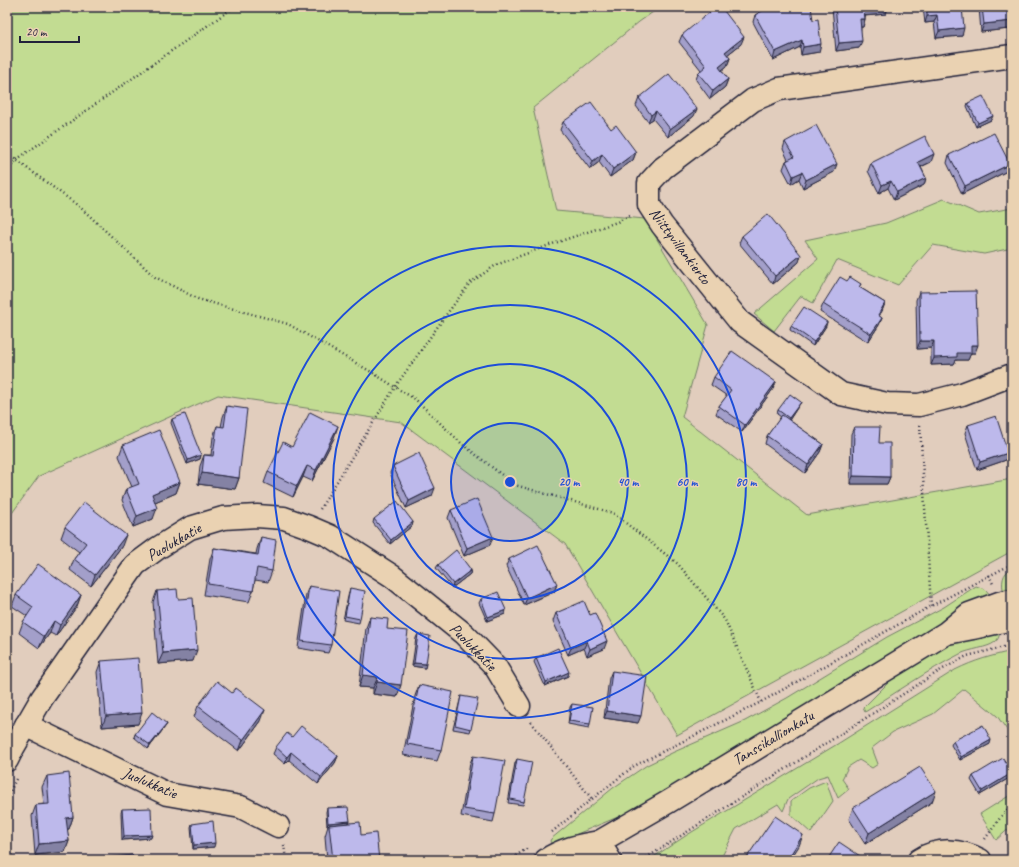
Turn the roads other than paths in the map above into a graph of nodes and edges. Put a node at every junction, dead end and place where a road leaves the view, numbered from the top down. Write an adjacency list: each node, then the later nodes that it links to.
1 (1012, 56): 2 (street, Niittyvillankierto)
2 (1012, 375)
3 (1012, 600): 5 (street, Tanssikallionkatu)
4 (1012, 619): 5 (street, Tanssikallionkatu)
5 (946, 634): 10 (street, Tanssikallionkatu)
6 (519, 706): 7 (street, Puolukkatie)
7 (26, 725): 8 (street, Puolukkatie); 9 (street, Juolukkatie)
8 (7, 760)
9 (278, 826)
10 (599, 842): 11 (street, Tanssikallionkatu); 13 (street, Tanssikallionkatu); 14 (street)
11 (537, 854)
12 (976, 858): 15 (street)
13 (579, 860)
14 (610, 860)
15 (919, 860)

